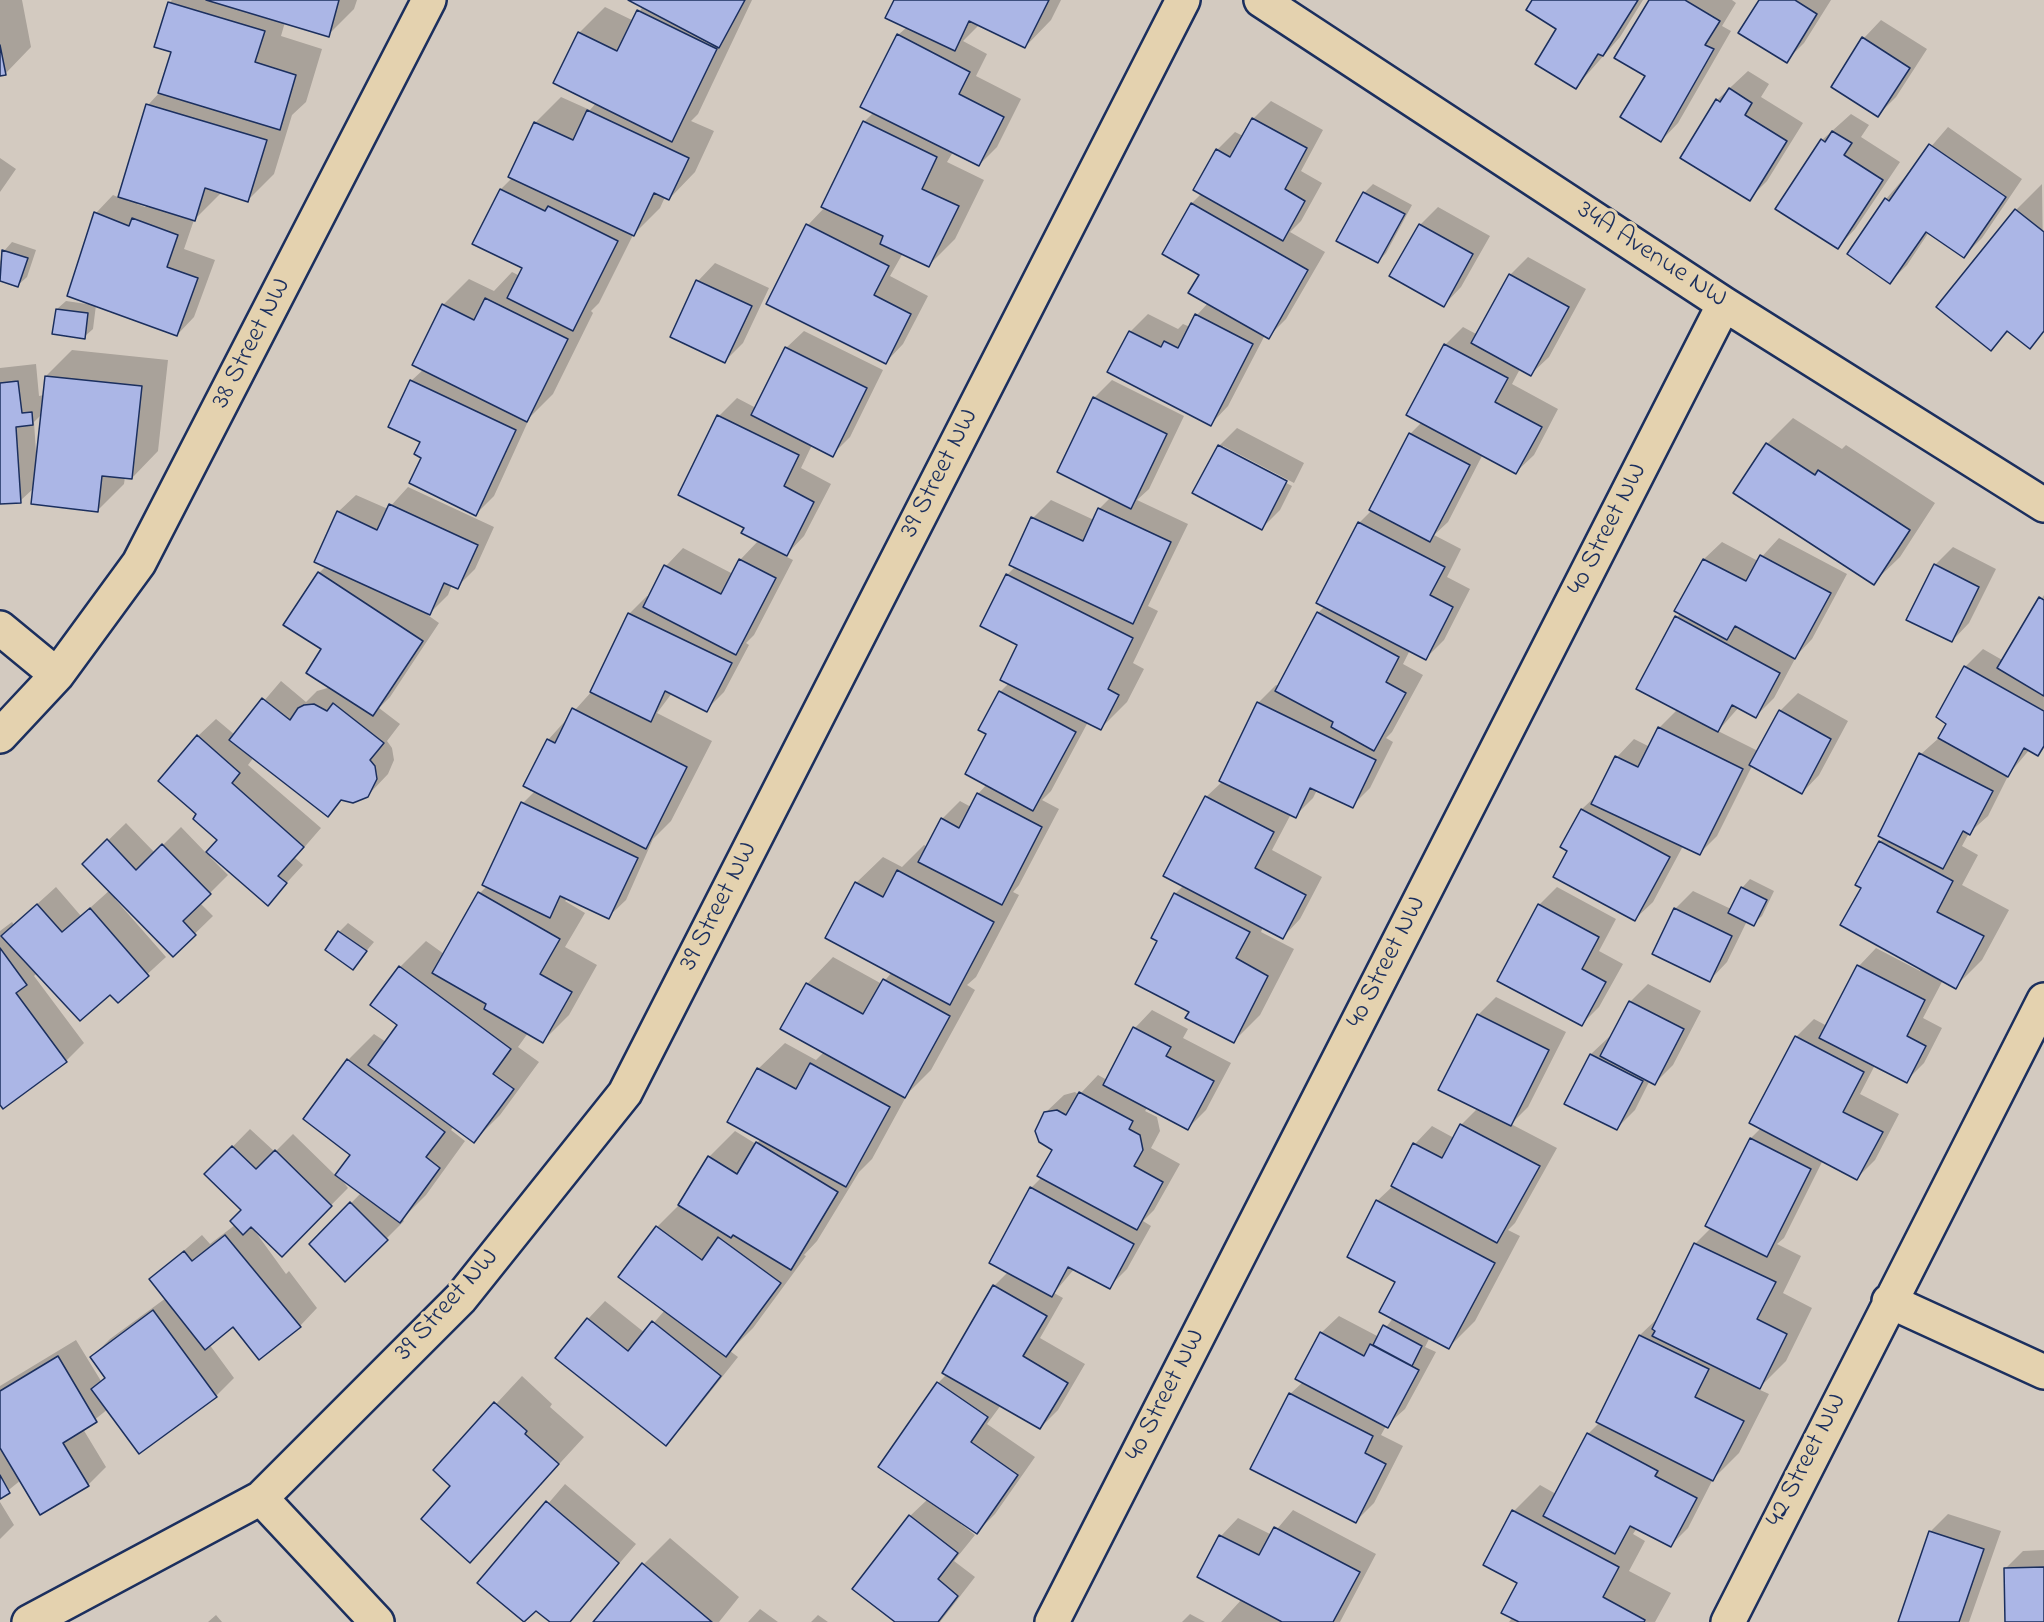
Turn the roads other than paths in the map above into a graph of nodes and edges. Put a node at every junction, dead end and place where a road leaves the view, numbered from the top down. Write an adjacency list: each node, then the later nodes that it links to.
1 (429, 0): 7 (street, 38 Street NW)
2 (1183, 0): 12 (street, 39 Street NW)
3 (1261, 0): 4 (street, 34A Avenue NW)
4 (1724, 304): 5 (street, 34A Avenue NW); 15 (street, 40 Street NW)
5 (2044, 505)
6 (0, 628): 7 (street)
7 (57, 675): 8 (street, 38 Street NW)
8 (0, 736)
9 (2044, 1000): 10 (street, 42 Street NW)
10 (1889, 1301): 11 (street); 16 (street, 42 Street NW)
11 (2044, 1372)
12 (261, 1498): 13 (street, 39 Street NW); 14 (street)
13 (29, 1622)
14 (377, 1622)
15 (1052, 1622)
16 (1728, 1622)

